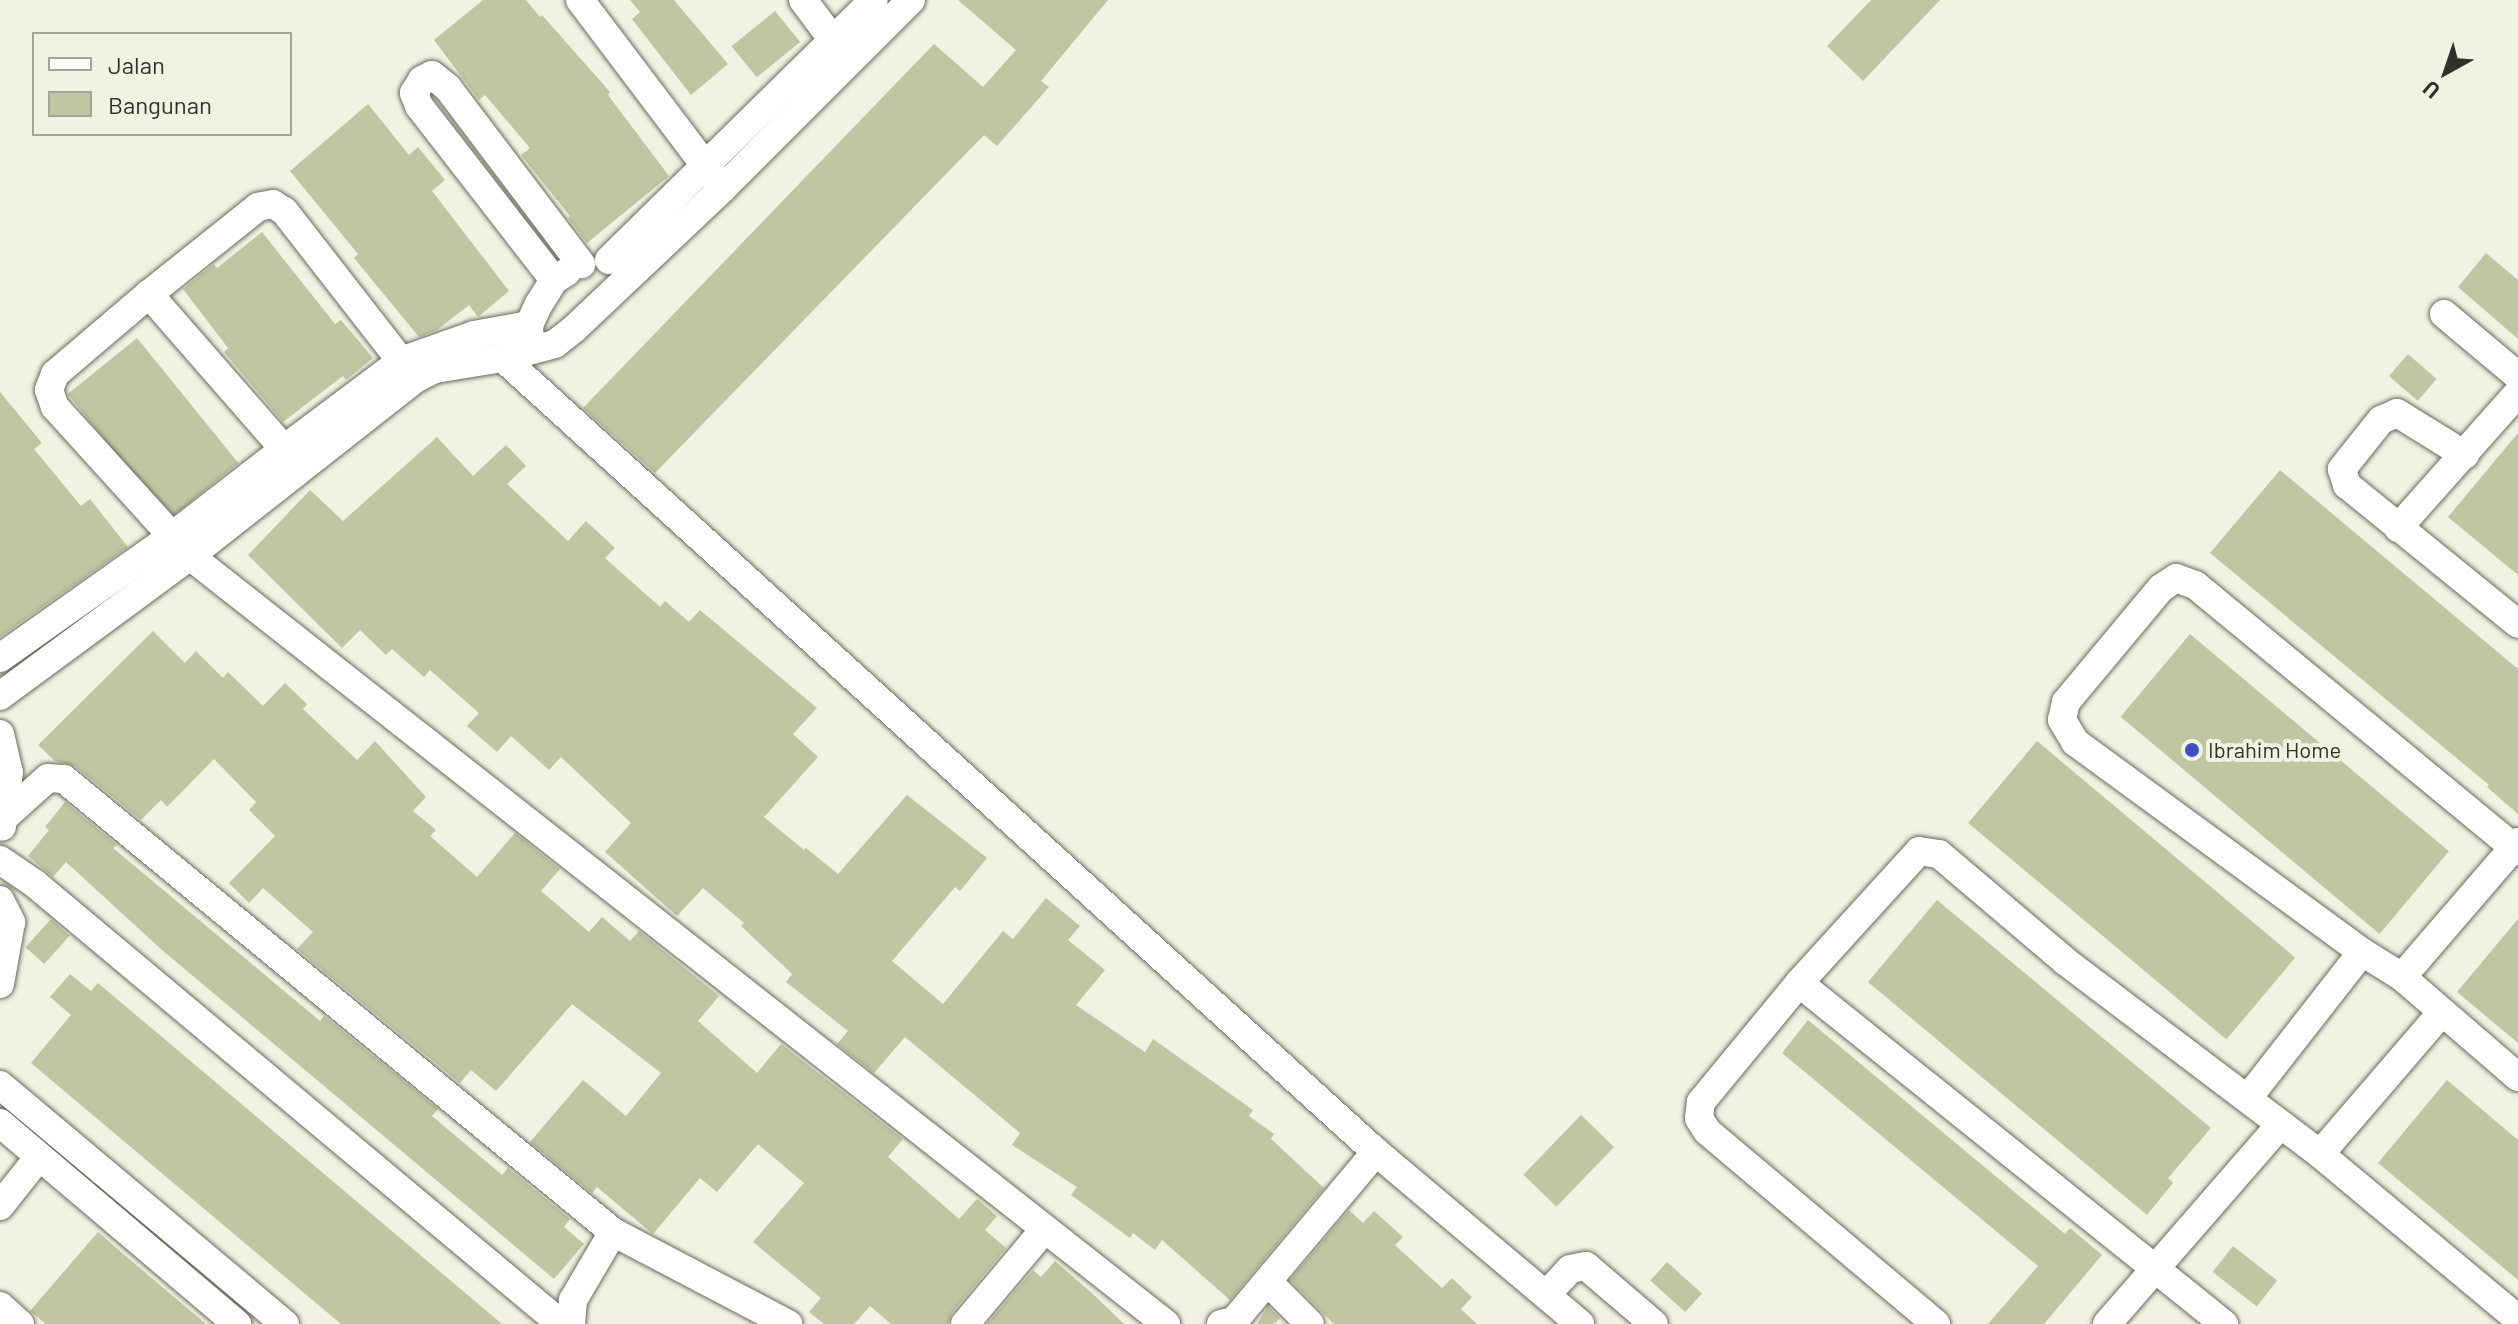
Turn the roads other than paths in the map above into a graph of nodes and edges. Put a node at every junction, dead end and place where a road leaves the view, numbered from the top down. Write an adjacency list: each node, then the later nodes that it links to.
1 (580, 0): 6 (street)
2 (803, 0): 5 (street)
3 (874, 0): 5 (street)
4 (911, 0): 6 (street)
5 (833, 40): 6 (street)
6 (715, 178): 8 (street)
7 (581, 264): 8 (street); 9 (street); 9 (street)
8 (622, 266): 12 (street)
9 (554, 280): 12 (street)
10 (149, 294): 14 (street); 17 (street); 20 (street)
11 (2444, 314): 15 (street)
12 (530, 339): 13 (street); 14 (street)
13 (503, 358): 14 (street); 39 (street)
14 (408, 370): 17 (street); 20 (street)
15 (2518, 376)
16 (2518, 393): 18 (street)
17 (284, 449): 20 (street)
18 (2465, 455): 19 (street); 19 (street)
19 (2398, 528): 21 (street)
20 (181, 546): 22 (street); 23 (street); 45 (street)
21 (2518, 624)
22 (0, 658)
23 (0, 696)
24 (2, 737): 25 (street)
25 (1, 829): 46 (street)
26 (2516, 846): 29 (street); 31 (street)
27 (0, 860): 55 (street)
28 (0, 900): 30 (street)
29 (2362, 952): 31 (street); 36 (street)
30 (1, 973)
31 (2402, 977): 33 (street)
32 (1799, 983): 36 (street); 47 (street); 64 (street)
33 (2442, 1012): 34 (street); 40 (street)
34 (2518, 1077)
35 (0, 1085): 42 (street)
36 (2248, 1098): 38 (street)
37 (0, 1123): 41 (street)
38 (2280, 1125): 40 (street); 47 (street)
39 (1376, 1152): 48 (street); 49 (street)
40 (2320, 1154): 51 (street)
41 (38, 1158): 43 (street); 44 (street)
42 (97, 1169): 43 (street); 54 (street)
43 (78, 1192): 53 (street)
44 (0, 1206)
45 (1043, 1231): 58 (street); 59 (street)
46 (613, 1232): 56 (street); 57 (street)
47 (2156, 1267): 65 (street); 66 (street)
48 (1268, 1282): 60 (street); 61 (street)
49 (1546, 1295): 62 (street); 63 (street)
50 (0, 1306): 52 (street)
51 (2518, 1319)
52 (20, 1324)
53 (237, 1324)
54 (285, 1324)
55 (561, 1324)
56 (571, 1324)
57 (788, 1324)
58 (965, 1324)
59 (1166, 1324)
60 (1221, 1324)
61 (1310, 1324)
62 (1580, 1324)
63 (1654, 1324)
64 (1936, 1324)
65 (2107, 1324)
66 (2224, 1324)

